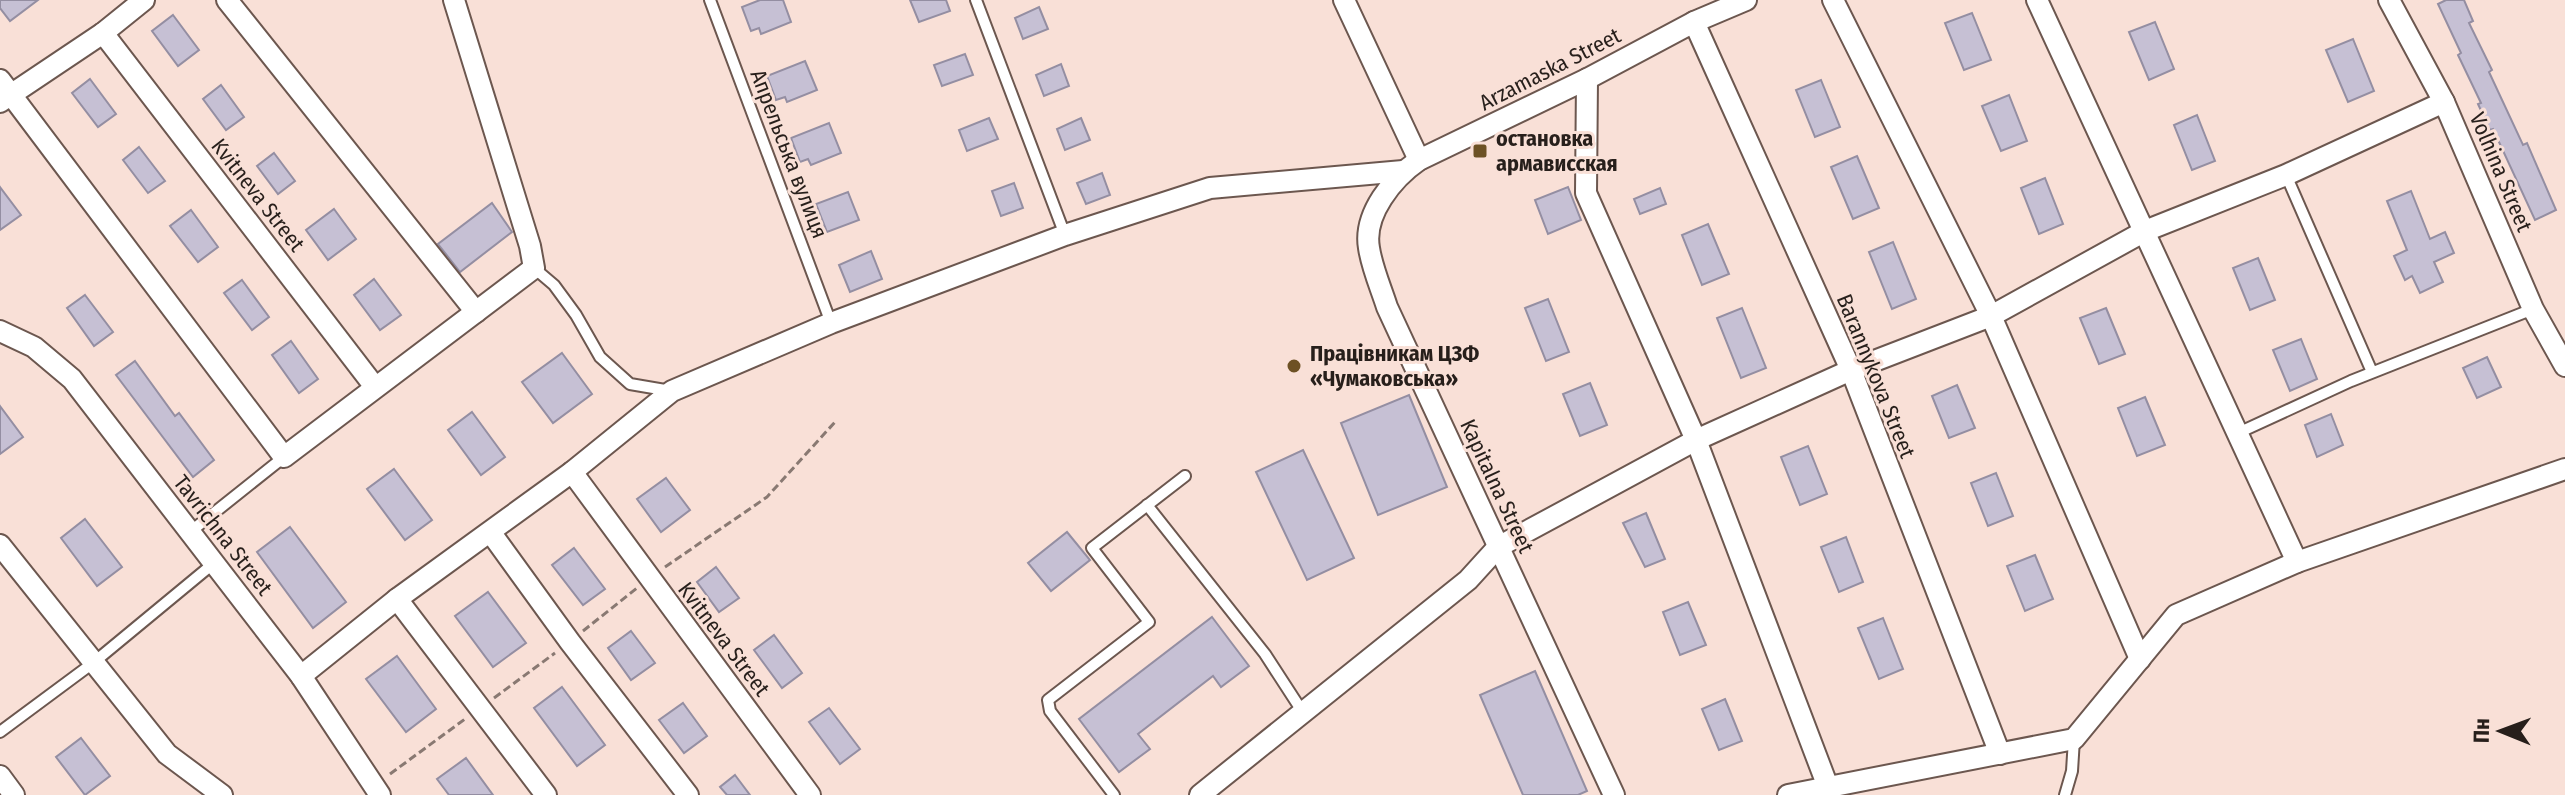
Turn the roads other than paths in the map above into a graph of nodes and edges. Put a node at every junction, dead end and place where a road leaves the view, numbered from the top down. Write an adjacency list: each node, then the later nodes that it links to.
1 (144, 0): 12 (street)
2 (227, 0): 22 (street)
3 (454, 0): 20 (street)
4 (710, 0): 24 (lane, Апрельська вулиця)
5 (976, 0): 19 (lane)
6 (1344, 0): 16 (street)
7 (1746, 0): 11 (street, Arzamaska Street)
8 (1833, 0): 23 (street)
9 (2037, 0): 18 (street)
10 (2389, 0): 15 (street, Volhina Street)
11 (1694, 22): 13 (street, Arzamaska Street); 27 (street, Barannykova Street)
12 (103, 33): 14 (street); 29 (street, Kvitneva Street)
13 (1587, 79): 16 (street, Arzamaska Street); 32 (street)
14 (4, 92): 33 (street)
15 (2444, 102): 17 (street); 21 (street, Volhina Street)
16 (1411, 166): 19 (street); 41 (street, Kapitalna Street)
17 (2286, 175): 18 (street); 28 (lane)
18 (2145, 231): 23 (street); 31 (street)
19 (1065, 235): 24 (street)
20 (534, 268): 22 (street); 30 (lane)
21 (2533, 309): 26 (street, Volhina Street); 28 (lane)
22 (476, 312): 29 (street)
23 (1991, 316): 27 (street); 45 (street)
24 (831, 323): 30 (street)
25 (0, 331): 38 (street, Tavrichna Street)
26 (2565, 366)
27 (1851, 370): 32 (street); 51 (street, Barannykova Street)
28 (2372, 372): 31 (lane)
29 (375, 387): 33 (street)
30 (672, 391): 35 (street)
31 (2238, 433): 42 (street)
32 (1696, 440): 41 (street); 53 (street)
33 (284, 457): 38 (lane)
34 (2565, 469): 42 (street)
35 (572, 472): 39 (street); 59 (street, Kvitneva Street)
36 (1185, 476): 37 (lane)
37 (1147, 505): 48 (lane); 60 (lane)
38 (190, 532): 43 (street, Tavrichna Street)
39 (491, 533): 44 (street); 58 (street)
40 (0, 545): 46 (street)
41 (1498, 547): 48 (street); 62 (street, Kapitalna Street)
42 (2297, 562): 45 (street)
43 (214, 563): 46 (lane); 47 (street, Tavrichna Street)
44 (397, 599): 47 (street); 57 (street)
45 (2140, 659): 50 (street)
46 (93, 663): 49 (lane); 56 (street)
47 (301, 676): 54 (street, Tavrichna Street)
48 (1302, 711): 61 (street)
49 (0, 732)
50 (2074, 739): 51 (street); 64 (lane)
51 (2000, 754): 53 (street)
52 (0, 776): 55 (street)
53 (1828, 787): 63 (street)
54 (377, 790)
55 (14, 795)
56 (222, 795)
57 (546, 795)
58 (688, 795)
59 (810, 795)
60 (1114, 795)
61 (1200, 795)
62 (1614, 795)
63 (1788, 795)
64 (2065, 795)

